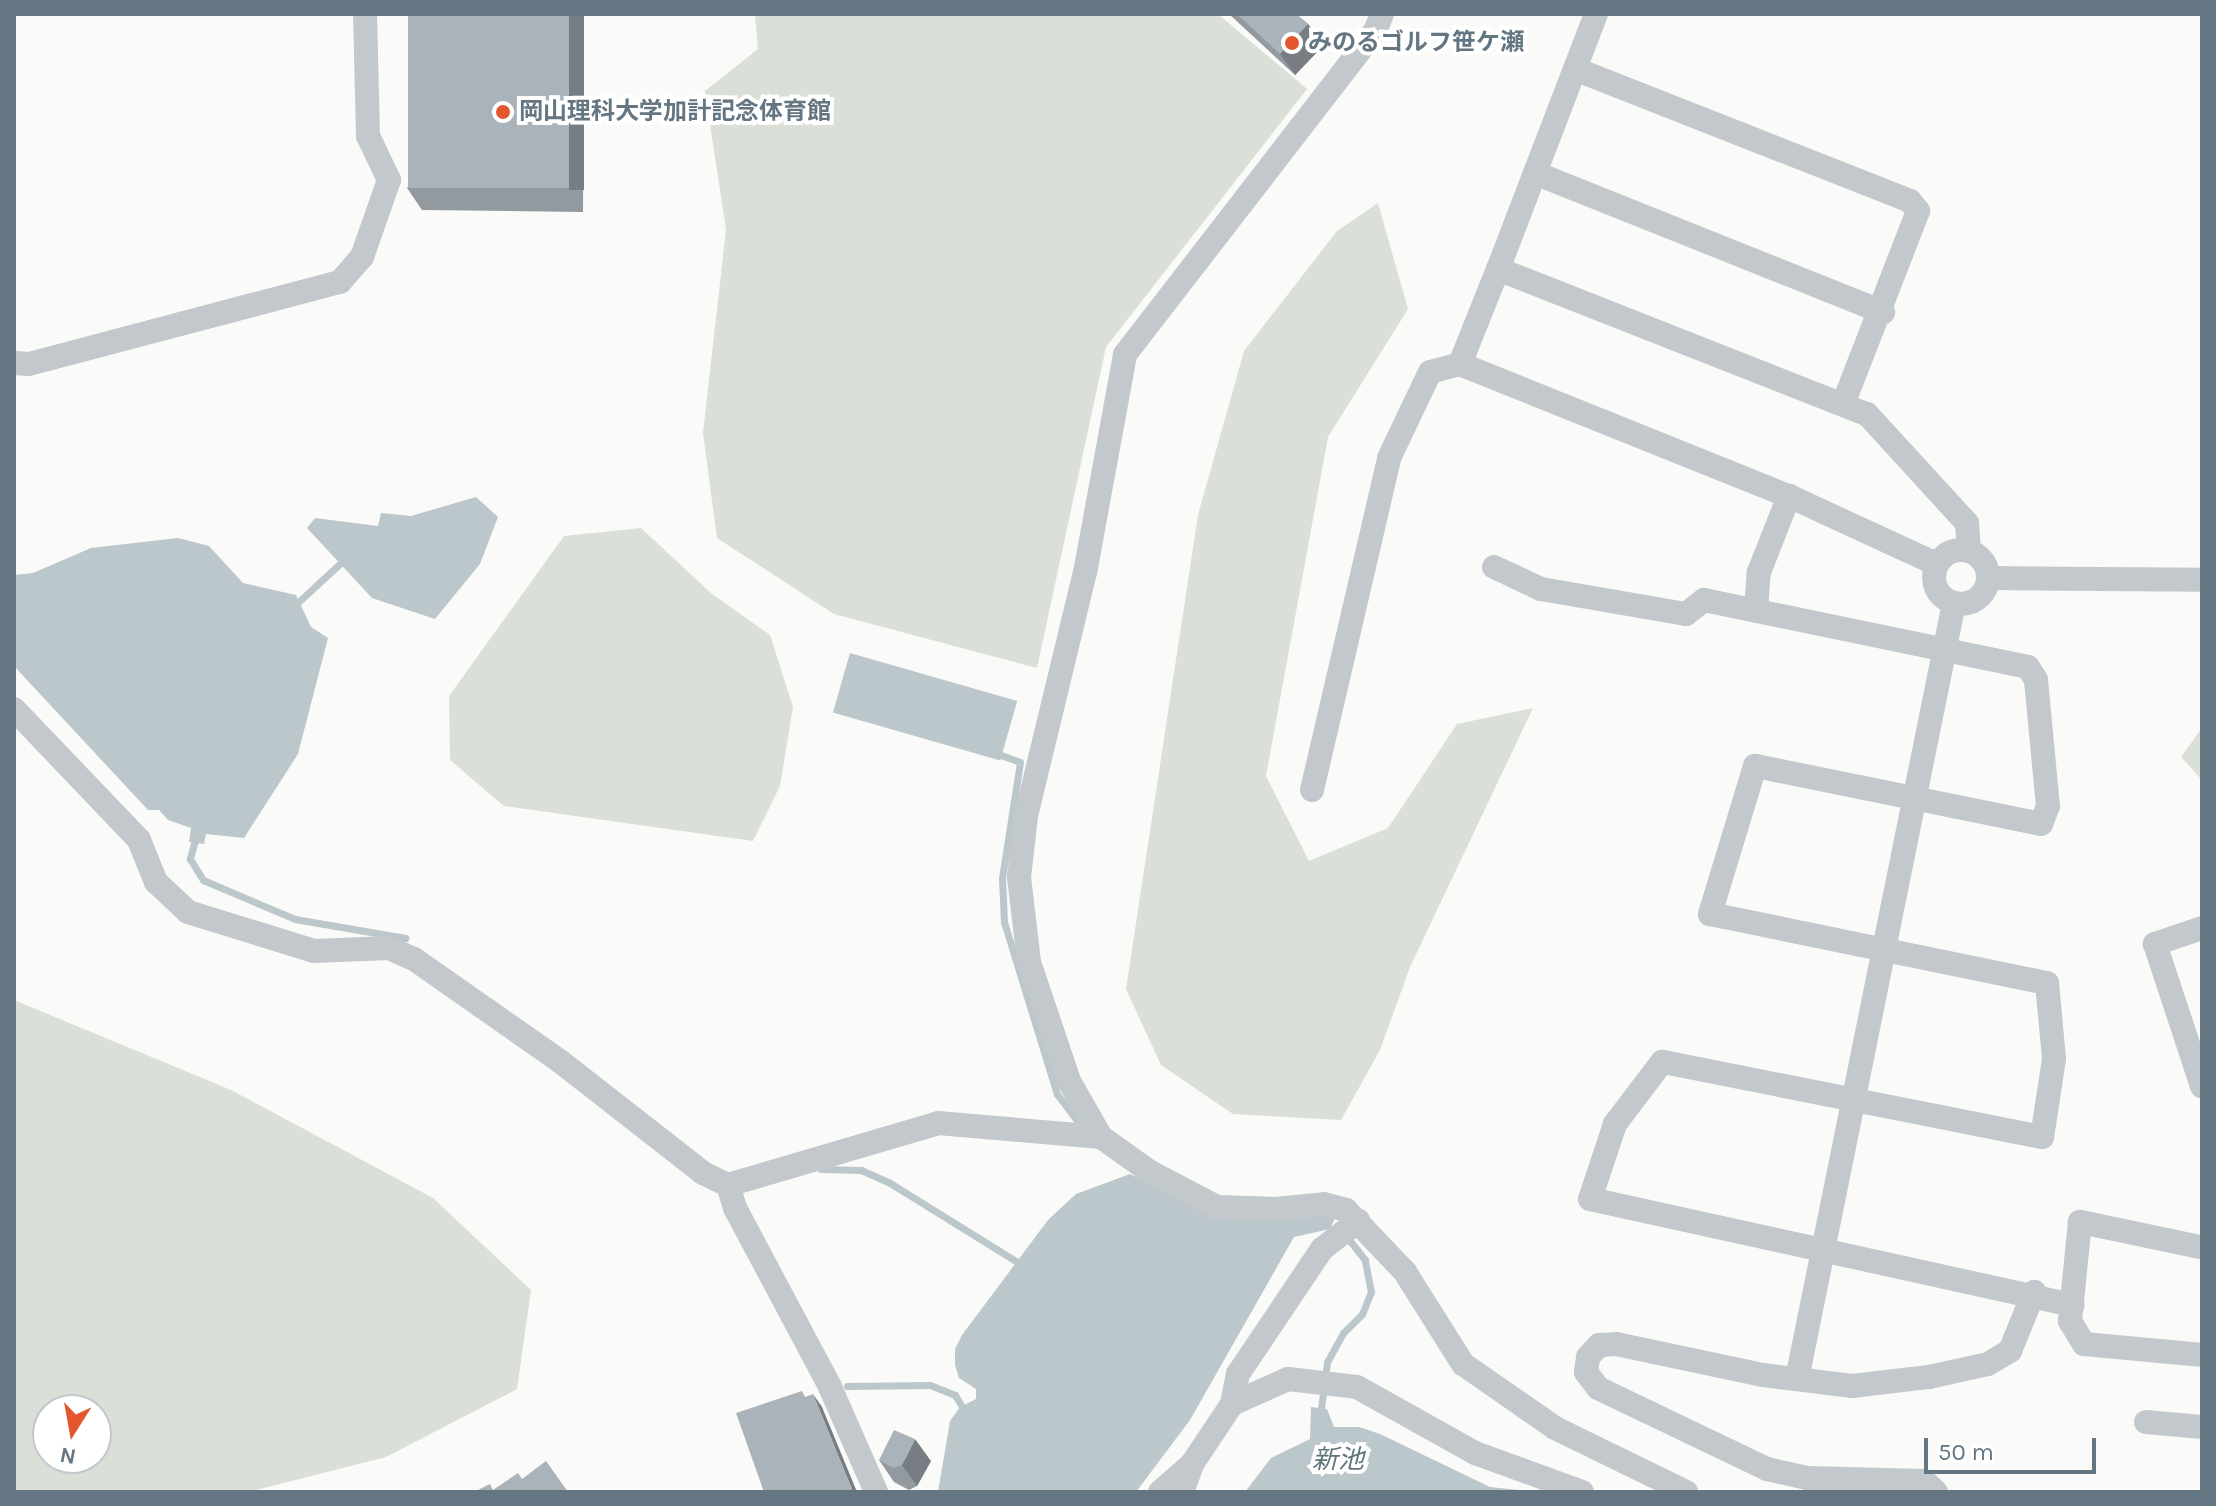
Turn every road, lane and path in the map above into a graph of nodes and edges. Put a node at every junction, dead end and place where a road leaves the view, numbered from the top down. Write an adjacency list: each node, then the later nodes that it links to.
1 (365, 14): 8 (street)
2 (1382, 14): 27 (street)
3 (1596, 14): 4 (street)
4 (1575, 69): 5 (street); 7 (street)
5 (1535, 173): 6 (street); 7 (street)
6 (1498, 269): 9 (street); 10 (street)
7 (1883, 312): 10 (street)
8 (14, 363)
9 (1460, 364): 11 (street); 21 (street)
10 (1843, 404): 12 (street)
11 (1789, 496): 13 (street); 18 (street)
12 (1969, 551): 13 (street); 15 (street)
13 (1936, 564): 17 (street)
14 (1494, 567): 18 (street)
15 (1988, 578): 16 (street); 17 (street)
16 (2202, 580)
17 (1954, 603): 19 (street)
18 (1756, 611): 19 (street)
19 (1945, 652): 22 (street); 22 (street)
20 (14, 709): 28 (street)
21 (1312, 790)
22 (1914, 800): 24 (street); 24 (street)
23 (2202, 928): 25 (street)
24 (1884, 950): 26 (street); 26 (street)
25 (2202, 1086)
26 (1853, 1101): 31 (street); 31 (street)
27 (1101, 1137): 28 (street); 29 (street)
28 (728, 1185): 40 (street)
29 (1349, 1229): 36 (street); 44 (street)
30 (2200, 1247): 33 (street)
31 (1823, 1249): 32 (street); 35 (street)
32 (2034, 1292): 33 (street); 35 (street)
33 (2072, 1305): 34 (street)
34 (2202, 1355)
35 (1797, 1379): 45 (street)
36 (1232, 1404): 39 (street); 43 (street)
37 (2146, 1422): 38 (street)
38 (2202, 1427)
39 (1192, 1464): 41 (street); 42 (street)
40 (876, 1492)
41 (1160, 1492)
42 (1182, 1492)
43 (1582, 1492)
44 (1686, 1492)
45 (1936, 1492)

